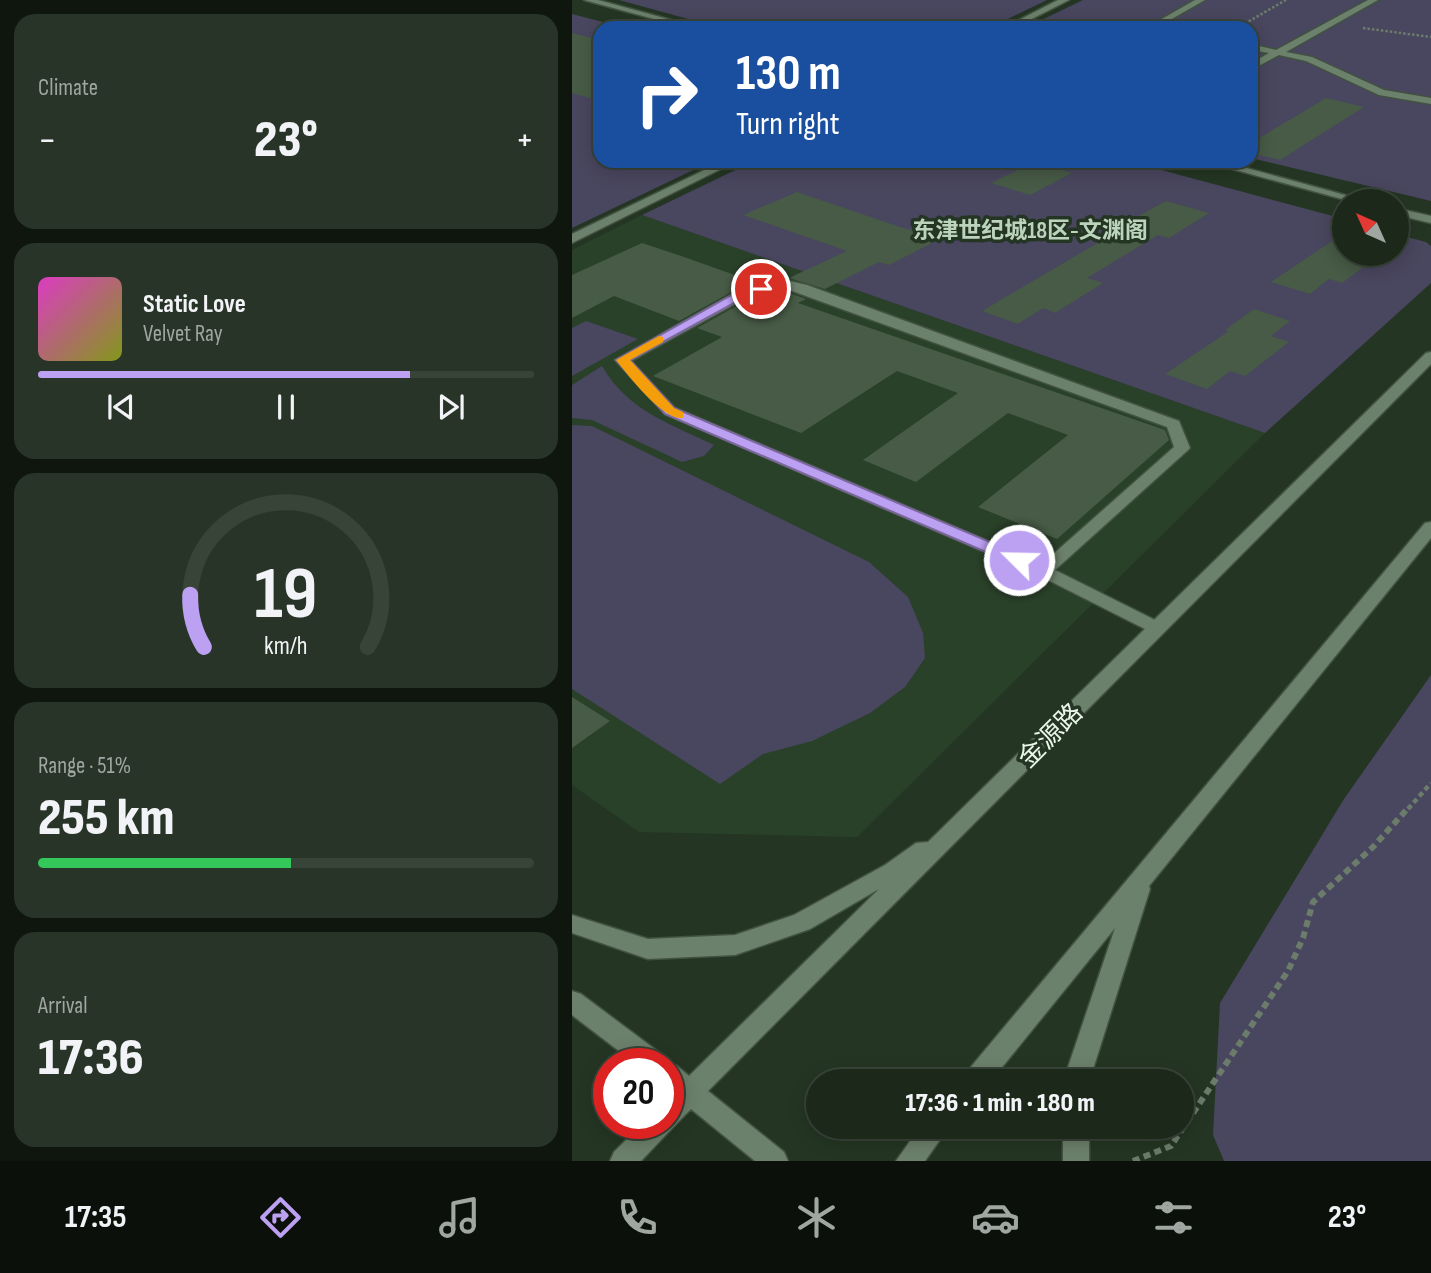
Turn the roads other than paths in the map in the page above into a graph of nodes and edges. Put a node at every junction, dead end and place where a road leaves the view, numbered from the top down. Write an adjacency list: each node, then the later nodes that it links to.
1 (588, 0): 5 (main road)
2 (1065, 0): 6 (main road)
3 (1201, 0): 7 (main road)
4 (1374, 0): 9 (main road)
5 (670, 21)
6 (1022, 21)
7 (1163, 21)
8 (1258, 48): 9 (main road)
9 (1276, 52): 10 (main road); 11 (main road)
10 (1258, 63)
11 (1431, 101)
12 (718, 168): 17 (main road)
13 (1235, 168): 14 (main road)
14 (1332, 193)
15 (1409, 214): 16 (main road)
16 (1431, 220)
17 (572, 239)
18 (1431, 356): 21 (main road, 金源路)
19 (1431, 527): 23 (main road)
20 (1044, 571): 20 (main road); 21 (main road)
21 (1157, 628): 22 (main road, 金源路)
22 (966, 818): 24 (main road); 30 (main road, 金源路)
23 (1143, 877): 27 (main road); 28 (main road)
24 (572, 924)
25 (572, 1001): 26 (main road)
26 (634, 1048)
27 (985, 1069)
28 (1080, 1069)
29 (684, 1086): 30 (main road)
30 (690, 1091): 31 (main road, 金源路); 36 (main road)
31 (684, 1097)
32 (644, 1139): 35 (main road)
33 (926, 1139): 37 (main road)
34 (1076, 1139): 38 (main road)
35 (623, 1161)
36 (775, 1161)
37 (909, 1161)
38 (1076, 1161)

